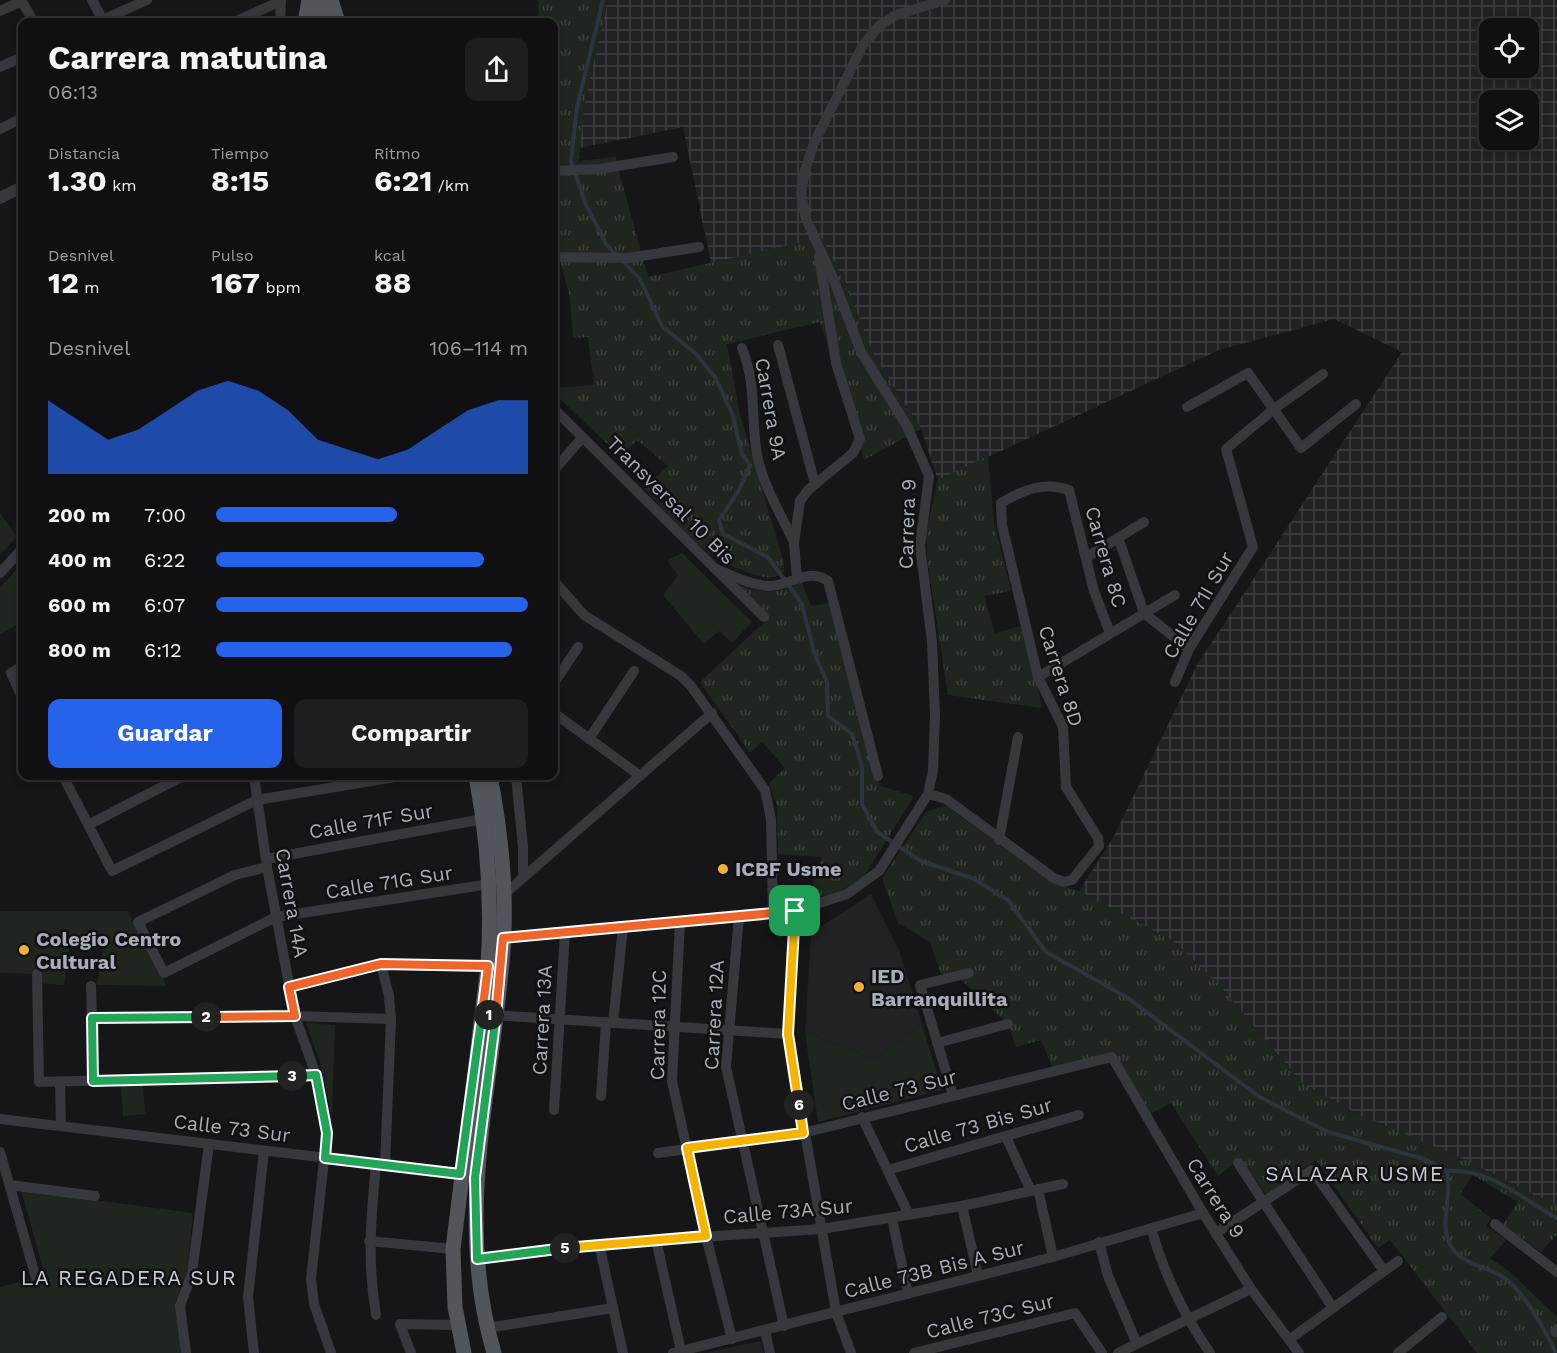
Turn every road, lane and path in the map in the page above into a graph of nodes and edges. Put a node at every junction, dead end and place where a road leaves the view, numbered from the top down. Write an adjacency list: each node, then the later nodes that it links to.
1 (21, 0): 9 (street); 10 (street)
2 (92, 0): 11 (street)
3 (147, 0): 12 (street)
4 (309, 0): 15 (main road)
5 (316, 0): 16 (main road)
6 (331, 0): 17 (main road)
7 (945, 0): 27 (street)
8 (281, 1): 13 (street); 14 (street)
9 (0, 11)
10 (32, 18)
11 (99, 18)
12 (107, 18)
13 (243, 18)
14 (280, 18)
15 (307, 18)
16 (322, 18)
17 (338, 18)
18 (18, 59): 19 (street)
19 (0, 67)
20 (18, 120): 21 (street)
21 (0, 129)
22 (673, 156): 23 (street)
23 (558, 171)
24 (18, 189): 25 (street)
25 (0, 198)
26 (699, 247): 28 (street)
27 (818, 248): 38 (street); 74 (street, Carrera 9)
28 (558, 257)
29 (778, 345): 38 (street)
30 (742, 348): 42 (street, Carrera 9A)
31 (1323, 375): 34 (street)
32 (1356, 404): 34 (street)
33 (1187, 407): 34 (street)
34 (1274, 410): 54 (street, Calle 71I Sur)
35 (558, 414): 36 (street, Transversal 10 Bis)
36 (582, 438): 37 (street); 45 (street, Transversal 10 Bis)
37 (558, 466)
38 (815, 484): 42 (street)
39 (1001, 503): 44 (street, Carrera 8C); 58 (street, Carrera 8D)
40 (1144, 522): 41 (street)
41 (1119, 540): 44 (street); 50 (street)
42 (794, 543): 47 (street)
43 (18, 553): 46 (street)
44 (1087, 557): 52 (street, Carrera 8C)
45 (714, 568): 47 (street); 51 (street, Transversal 10 Bis)
46 (0, 573)
47 (795, 580): 66 (street)
48 (558, 586): 61 (street)
49 (1175, 595): 50 (street)
50 (1144, 613): 52 (street); 54 (street)
51 (764, 617)
52 (1110, 633): 58 (street)
53 (578, 647): 57 (street)
54 (1189, 649): 59 (street, Calle 71I Sur)
55 (18, 669): 60 (street)
56 (634, 671): 64 (street)
57 (558, 677)
58 (1038, 677): 78 (street, Carrera 8D)
59 (1174, 682)
60 (18, 688)
61 (712, 713): 65 (street); 84 (street)
62 (558, 716): 64 (street)
63 (1018, 737): 78 (street)
64 (589, 739): 65 (street)
65 (639, 775): 80 (street)
66 (878, 776)
67 (65, 780): 77 (street)
68 (175, 780): 77 (street)
69 (254, 780): 75 (street, Carrera 14A)
70 (355, 780): 75 (street)
71 (477, 780): 76 (main road)
72 (490, 780): 82 (main road)
73 (516, 780): 80 (street)
74 (928, 794): 78 (street); 83 (street, Carrera 9)
75 (257, 800): 77 (street); 79 (street, Carrera 14A)
76 (483, 819): 79 (street, Calle 71F Sur); 81 (main road)
77 (88, 825)
78 (999, 840)
79 (266, 863): 86 (street, Carrera 14A); 93 (street, Calle 71F Sur)
80 (524, 877): 82 (street)
81 (490, 884): 86 (street, Calle 71G Sur); 92 (main road)
82 (502, 896): 90 (main road)
83 (795, 911): 84 (street, Carrera 9); 107 (street)
84 (773, 913): 85 (street, Carrera 9)
85 (739, 916): 87 (street, Carrera 9); 106 (street, Carrera 12A)
86 (276, 917): 93 (street, Calle 71G Sur); 97 (street, Carrera 14A)
87 (680, 922): 88 (street, Carrera 9); 105 (street, Carrera 12C)
88 (623, 927): 89 (street, Carrera 9); 103 (street)
89 (565, 933): 90 (street, Carrera 9); 102 (street, Carrera 13A)
90 (503, 938): 98 (main road)
91 (381, 964): 92 (street); 97 (street); 101 (street)
92 (488, 966): 98 (main road)
93 (164, 973)
94 (969, 973): 108 (street)
95 (37, 974): 112 (street)
96 (91, 986): 100 (street)
97 (289, 987): 99 (street, Carrera 14A)
98 (489, 1015): 102 (street); 132 (main road); 154 (main road)
99 (295, 1016): 100 (street); 101 (street); 110 (street, Carrera 14A)
100 (92, 1018): 111 (street)
101 (391, 1019): 130 (street)
102 (560, 1019): 103 (street); 115 (street, Carrera 13A)
103 (609, 1022): 105 (street); 113 (street)
104 (1008, 1024): 108 (street)
105 (674, 1027): 106 (street); 124 (street, Carrera 12C)
106 (729, 1030): 107 (street); 122 (street, Carrera 12A)
107 (788, 1034): 120 (street)
108 (937, 1043): 114 (street)
109 (1112, 1057): 114 (street, Calle 73 Sur); 139 (street, Carrera 9)
110 (316, 1075): 111 (street); 128 (street, Carrera 14A)
111 (93, 1081): 112 (street)
112 (60, 1082): 119 (street)
113 (601, 1095)
114 (953, 1095): 117 (street, Calle 73 Sur)
115 (554, 1110)
116 (1079, 1115): 121 (street, Calle 73 Bis Sur)
117 (862, 1117): 120 (street, Calle 73 Sur); 131 (street)
118 (0, 1119): 119 (street, Calle 73 Sur)
119 (61, 1126): 123 (street, Calle 73 Sur)
120 (803, 1133): 122 (street, Calle 73 Sur); 144 (street)
121 (1006, 1137): 131 (street, Calle 73 Bis Sur); 135 (street)
122 (741, 1140): 124 (street, Calle 73 Sur); 145 (street, Carrera 12A)
123 (209, 1144): 125 (street, Calle 73 Sur); 176 (street)
124 (687, 1148): 127 (street, Calle 73 Sur); 147 (street, Carrera 12C)
125 (264, 1150): 128 (street, Calle 73 Sur); 177 (street)
126 (0, 1152): 134 (street)
127 (658, 1153)
128 (325, 1158): 130 (street, Calle 73 Sur); 179 (street, Carrera 14A)
129 (1238, 1163): 137 (street)
130 (380, 1165): 132 (street, Calle 73 Sur); 149 (street)
131 (888, 1170): 140 (street)
132 (460, 1174): 152 (main road)
133 (1064, 1184): 135 (street, Calle 73A Sur)
134 (10, 1185): 136 (street); 159 (street)
135 (1034, 1190): 138 (street, Calle 73A Sur); 153 (street)
136 (95, 1196)
137 (1265, 1201): 146 (street); 156 (street); 163 (street)
138 (962, 1206): 140 (street, Calle 73A Sur); 158 (street)
139 (1203, 1214): 143 (street, Calle 73B Bis A Sur); 146 (street, Carrera 9)
140 (909, 1215): 141 (street, Calle 73A Sur)
141 (892, 1218): 144 (street, Calle 73A Sur); 161 (street)
142 (1495, 1224): 157 (street)
143 (1151, 1228): 150 (street, Calle 73B Bis A Sur); 167 (street)
144 (821, 1229): 145 (street, Calle 73A Sur); 164 (street)
145 (761, 1233): 147 (street, Calle 73A Sur); 169 (street, Carrera 12A)
146 (1216, 1233): 160 (street, Carrera 9)
147 (706, 1236): 148 (street, Calle 73A Sur); 172 (street, Carrera 12C)
148 (656, 1240): 151 (street, Calle 73A Sur); 175 (street)
149 (369, 1241): 152 (street); 165 (street)
150 (1100, 1242): 153 (street, Calle 73B Bis A Sur); 173 (street)
151 (599, 1244): 154 (street, Calle 73A Sur); 162 (street)
152 (453, 1249): 168 (main road)
153 (1053, 1257): 158 (street, Calle 73B Bis A Sur)
154 (477, 1259): 170 (main road)
155 (1398, 1261): 156 (street)
156 (1384, 1271): 163 (street)
157 (1557, 1272)
158 (978, 1275): 161 (street, Calle 73B Bis A Sur)
159 (36, 1278)
160 (1251, 1289): 167 (street); 174 (street, Carrera 9)
161 (908, 1294): 164 (street, Calle 73B Bis A Sur)
162 (613, 1308): 170 (street); 183 (street)
163 (1334, 1308): 174 (street)
164 (836, 1312): 169 (street, Calle 73B Bis A Sur); 185 (street)
165 (376, 1315)
166 (1442, 1317): 190 (street)
167 (1187, 1320): 173 (street); 189 (street)
168 (457, 1324): 180 (street); 181 (main road)
169 (784, 1326): 171 (street, Calle 73B Bis A Sur)
170 (487, 1328): 182 (main road)
171 (765, 1331): 172 (street, Calle 73B Bis A Sur); 184 (street)
172 (732, 1339): 175 (street, Calle 73B Bis A Sur)
173 (1137, 1344): 188 (street)
174 (1293, 1348)
175 (677, 1352)
176 (186, 1353)
177 (254, 1353)
178 (322, 1353): 179 (street)
179 (330, 1353)
180 (411, 1353)
181 (464, 1353)
182 (494, 1353)
183 (623, 1353)
184 (770, 1353)
185 (851, 1353)
186 (914, 1353): 187 (street, Calle 73C Sur)
187 (1102, 1353)
188 (1118, 1353)
189 (1210, 1353)
190 (1398, 1353)

